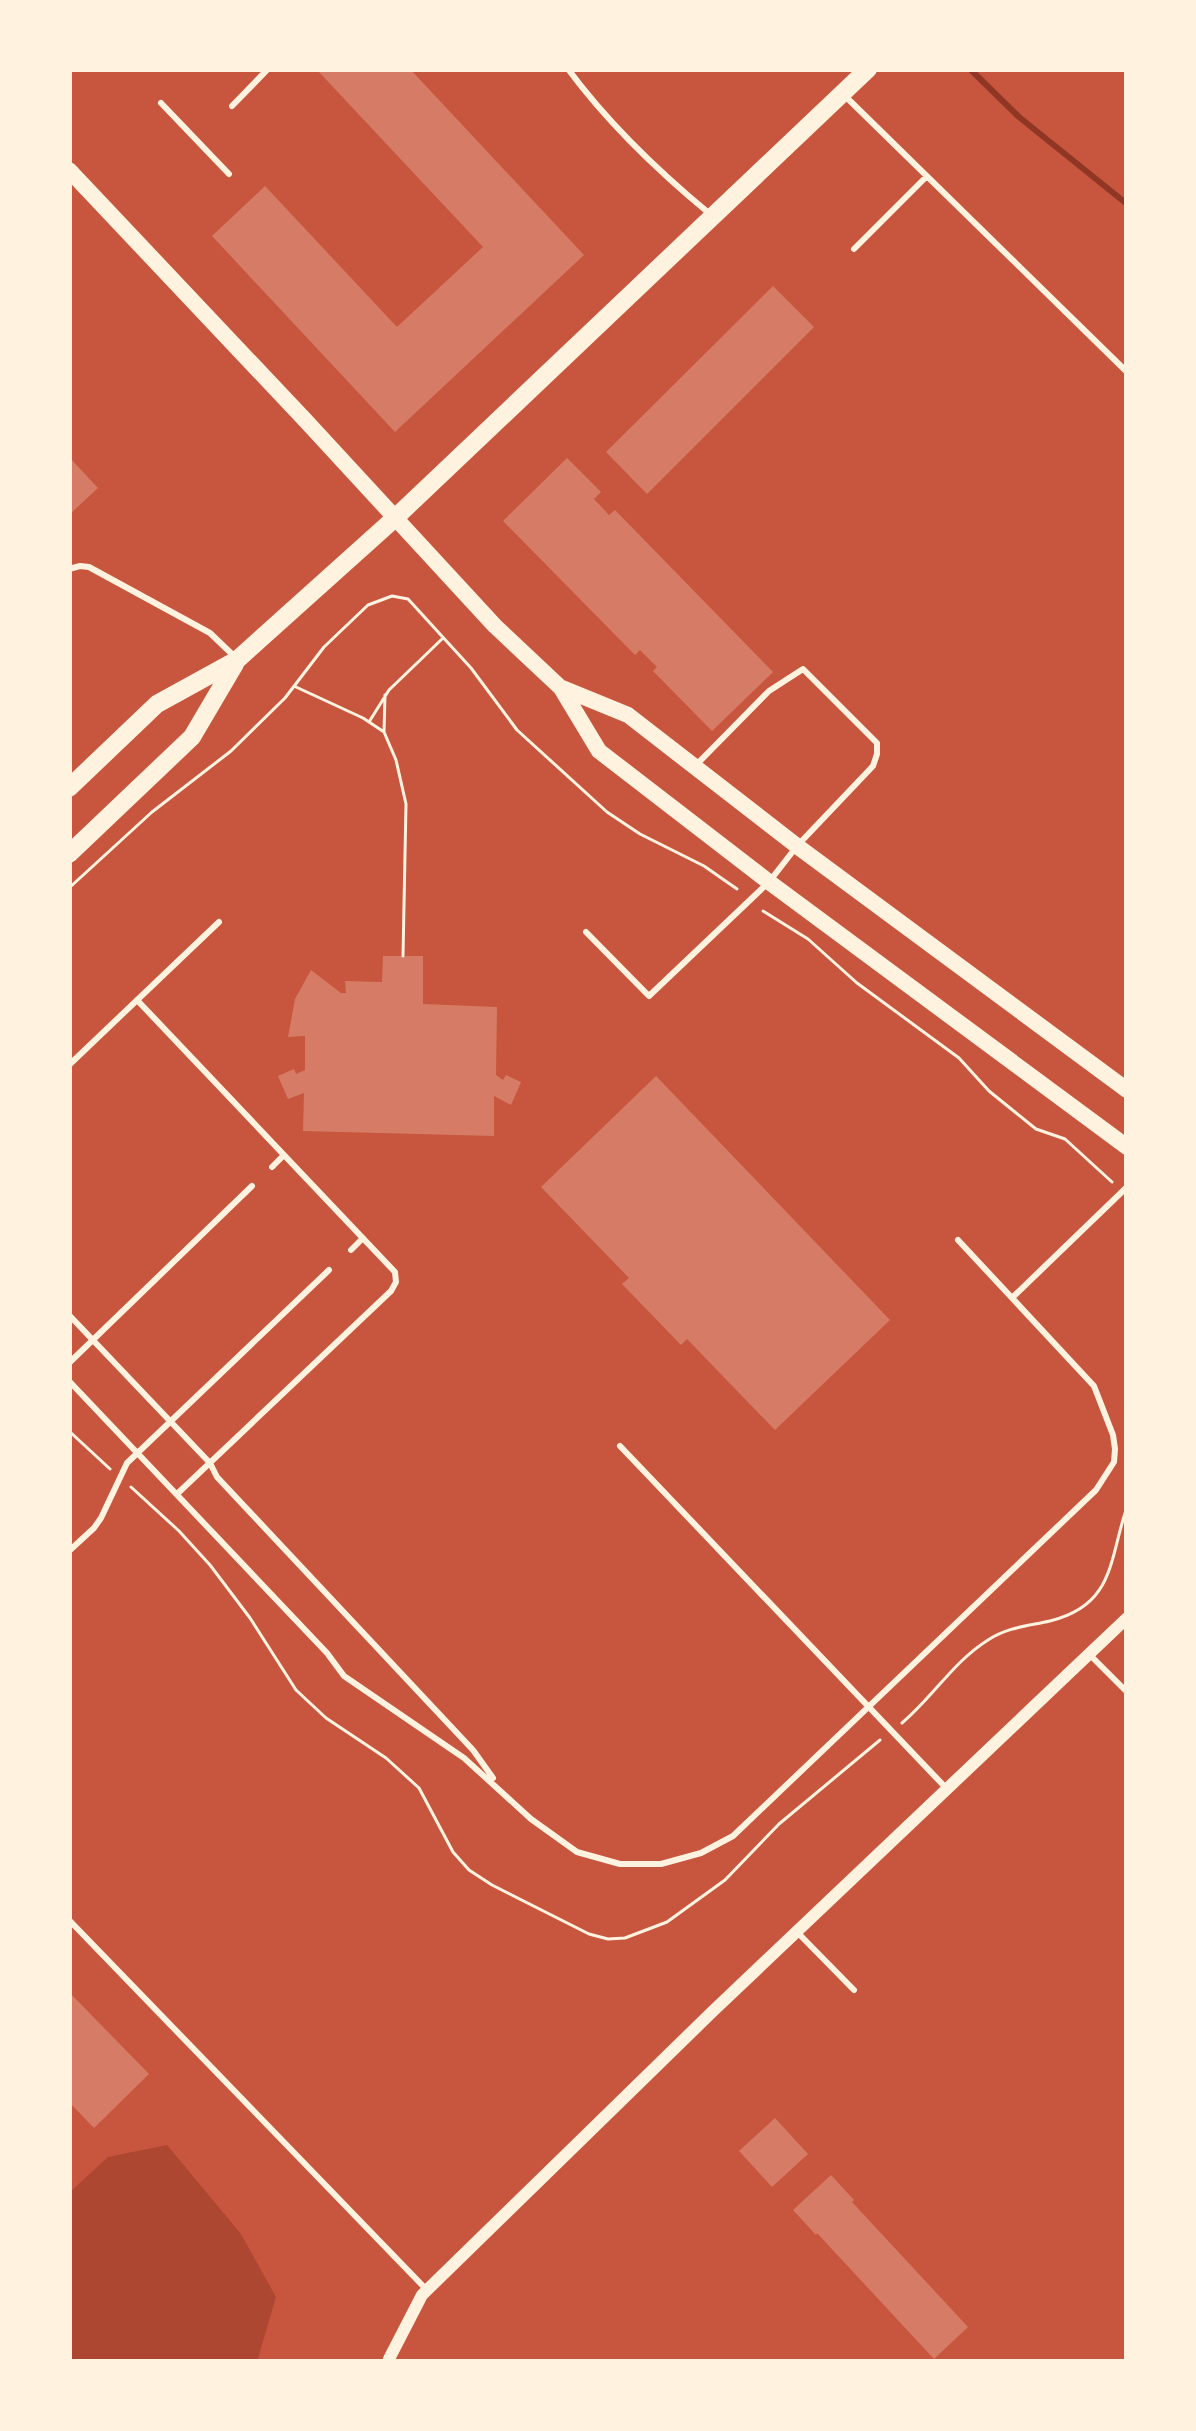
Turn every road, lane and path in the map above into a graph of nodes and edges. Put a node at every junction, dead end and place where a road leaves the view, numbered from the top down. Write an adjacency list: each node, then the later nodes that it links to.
1 (268, 69): 6 (lane)
2 (568, 69): 10 (lane)
3 (868, 69): 4 (main road)
4 (842, 93): 9 (lane); 10 (main road)
5 (161, 104): 8 (lane)
6 (232, 106)
7 (69, 170): 13 (street)
8 (229, 174)
9 (927, 176): 11 (lane); 12 (lane)
10 (713, 217): 13 (main road)
11 (854, 249)
12 (1127, 372)
13 (395, 518): 17 (main road); 19 (street)
14 (69, 568): 17 (lane)
15 (392, 596): 18 (path)
16 (443, 637): 20 (path)
17 (237, 660): 24 (main road); 26 (main road)
18 (295, 686): 21 (path); 28 (path)
19 (561, 688): 23 (street); 27 (street)
20 (385, 695): 21 (path); 22 (path)
21 (369, 722): 22 (path)
22 (384, 732): 31 (path)
23 (695, 766): 25 (street); 25 (lane)
24 (69, 788)
25 (797, 846): 27 (lane); 34 (street)
26 (69, 854)
27 (770, 882): 30 (lane); 35 (street)
28 (69, 888)
29 (220, 922): 32 (lane)
30 (586, 932)
31 (403, 956)
32 (137, 1000): 33 (lane); 36 (lane)
33 (69, 1065)
34 (1127, 1090)
35 (1127, 1147)
36 (284, 1155): 37 (lane); 40 (lane)
37 (272, 1167)
38 (252, 1186): 46 (lane)
39 (1127, 1187): 44 (lane)
40 (363, 1238): 42 (lane); 53 (lane)
41 (958, 1240): 44 (lane)
42 (351, 1250)
43 (329, 1270): 49 (lane)
44 (1013, 1297): 61 (lane)
45 (69, 1315): 46 (lane)
46 (93, 1340): 47 (lane); 49 (lane)
47 (69, 1363)
48 (69, 1381): 52 (lane)
49 (170, 1422): 52 (lane); 53 (lane)
50 (69, 1431): 54 (path)
51 (620, 1446): 61 (lane)
52 (138, 1453): 54 (lane); 55 (lane)
53 (210, 1463): 55 (lane); 64 (lane)
54 (119, 1477): 57 (lane); 62 (path)
55 (177, 1494): 64 (lane)
56 (1127, 1507): 62 (path)
57 (69, 1551)
58 (1127, 1618): 59 (street)
59 (1089, 1654): 60 (lane); 63 (street)
60 (1127, 1692)
61 (869, 1707): 62 (lane); 64 (lane)
62 (892, 1732): 63 (lane)
63 (946, 1789): 66 (street)
64 (502, 1790)
65 (69, 1920): 68 (lane)
66 (797, 1931): 67 (lane); 68 (street)
67 (854, 1990)
68 (428, 2290): 69 (street)
69 (389, 2359)

